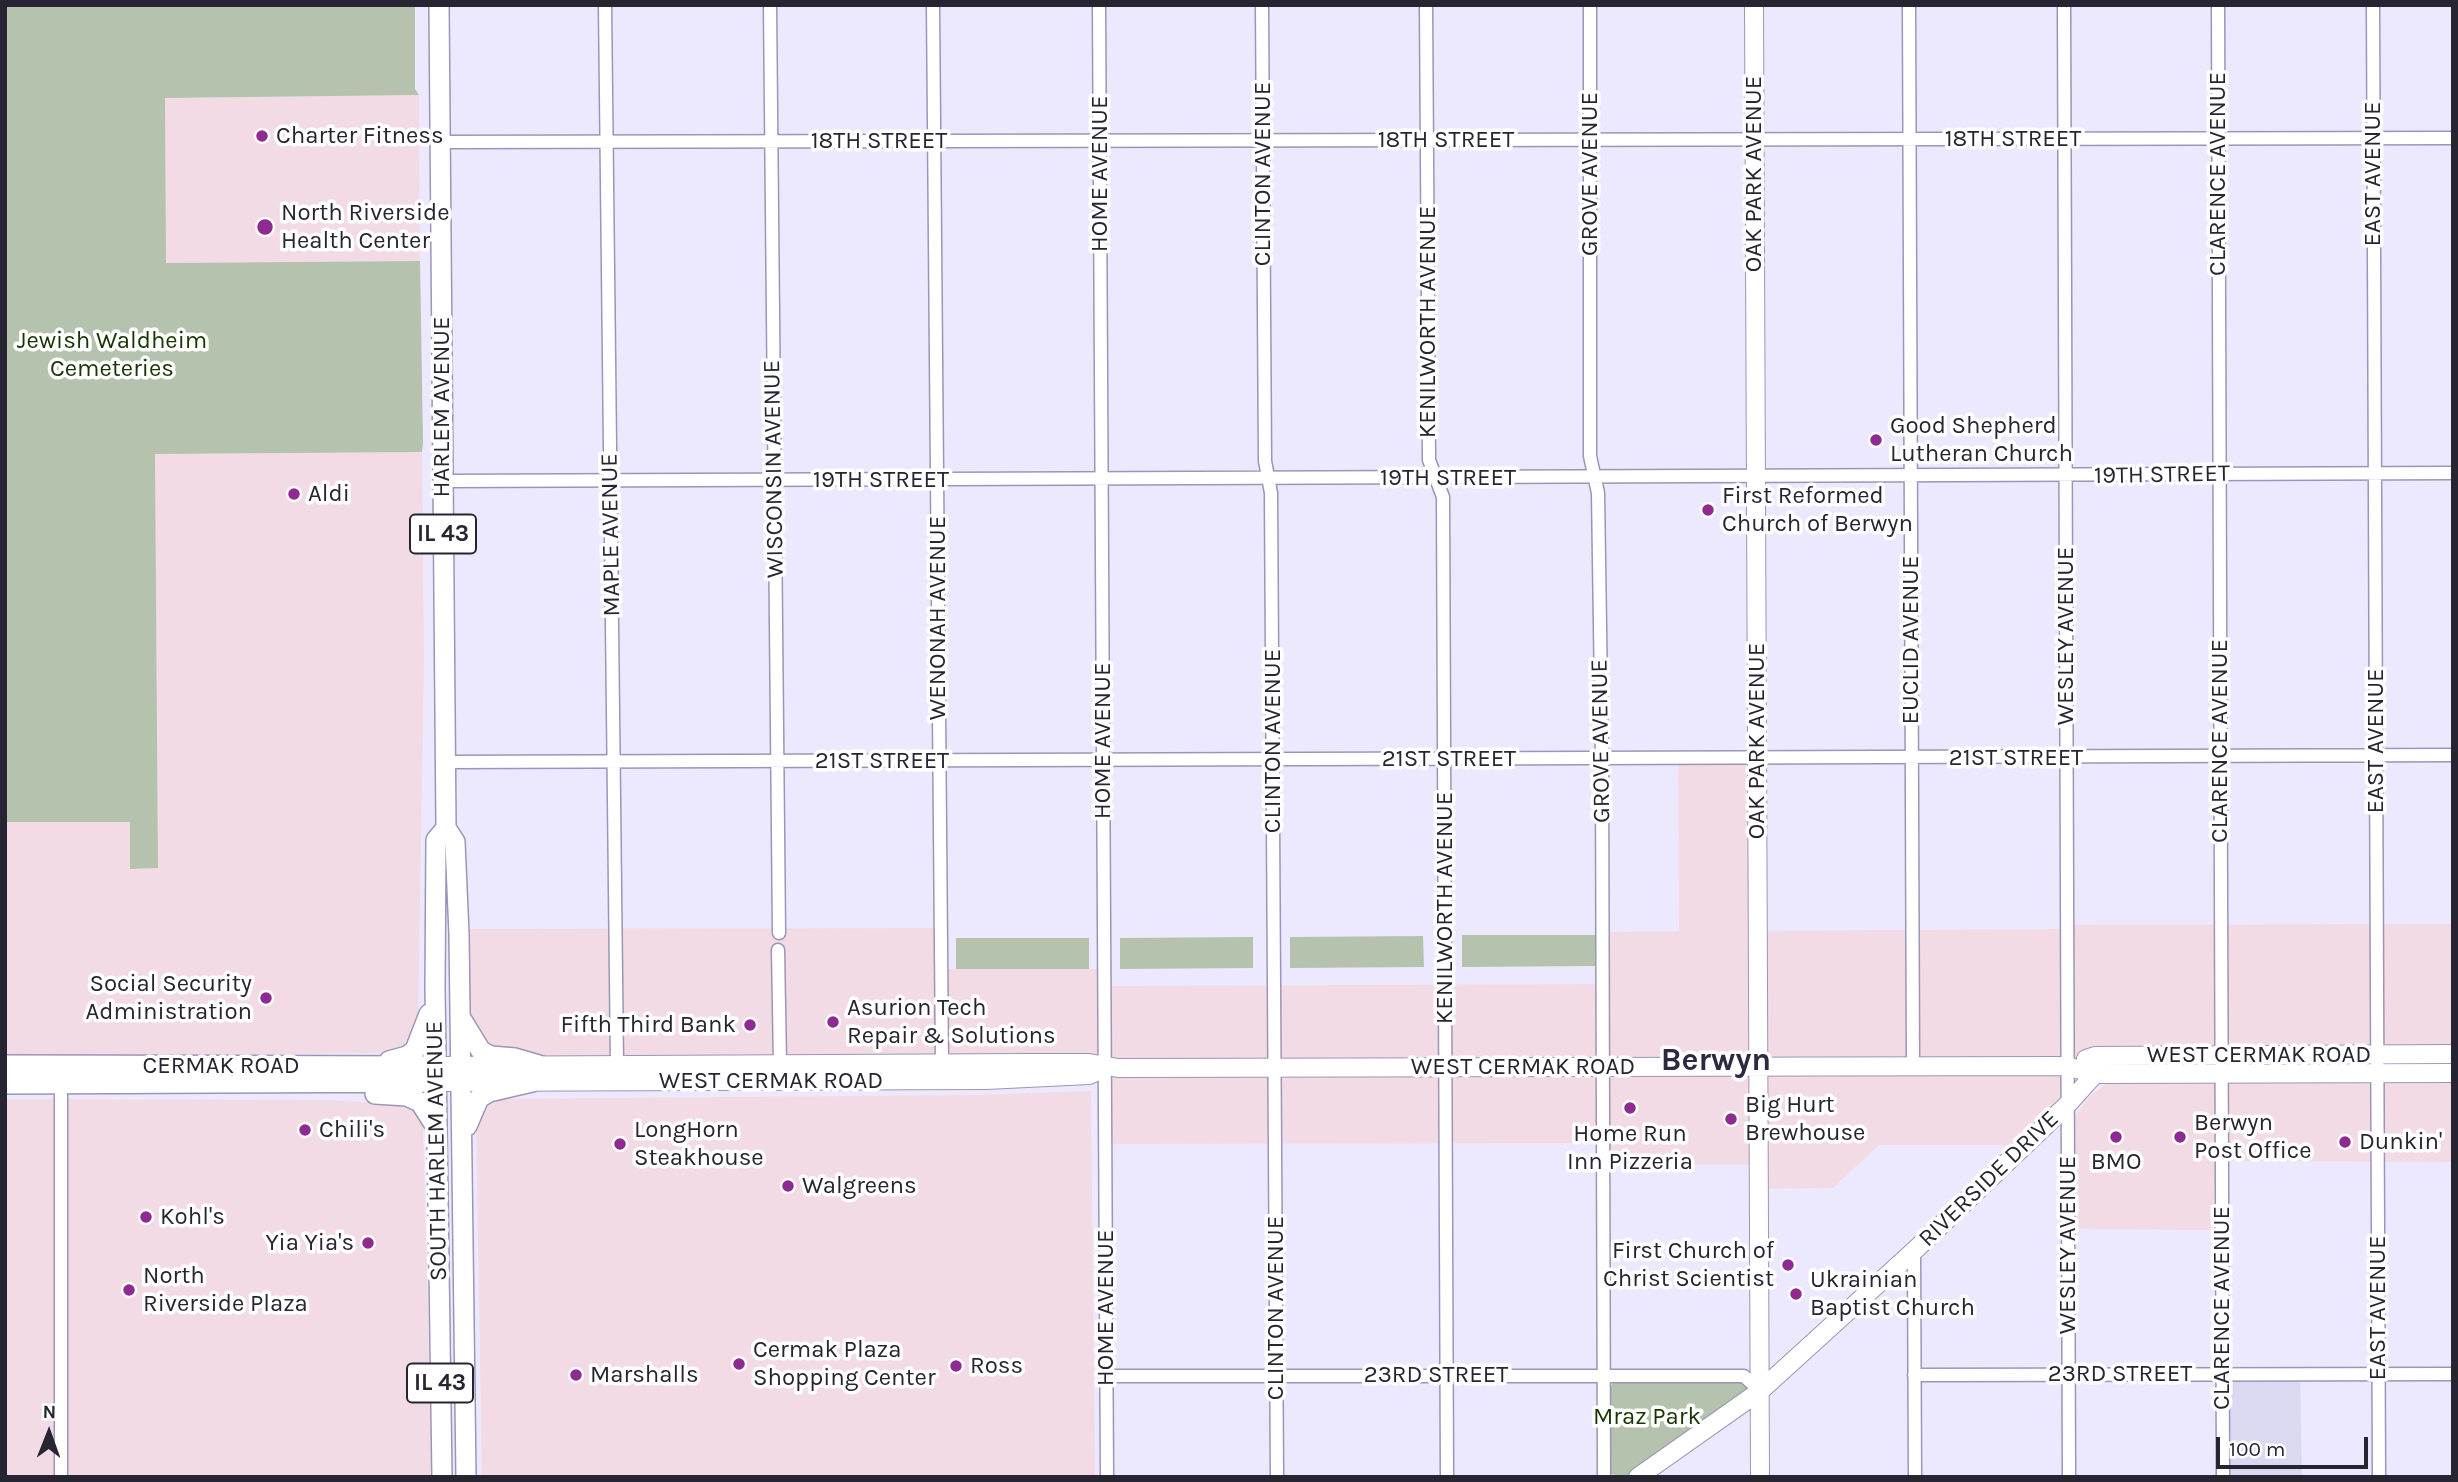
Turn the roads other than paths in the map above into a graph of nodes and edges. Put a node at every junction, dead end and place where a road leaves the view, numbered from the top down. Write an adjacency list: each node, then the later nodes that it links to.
1 (439, 5): 26 (main road, HARLEM AVENUE / IL 43)
2 (605, 5): 27 (street, MAPLE AVENUE)
3 (770, 5): 23 (street, WISCONSIN AVENUE)
4 (933, 5): 24 (street, WENONAH AVENUE)
5 (1099, 5): 25 (street, HOME AVENUE)
6 (1262, 5): 20 (street, CLINTON AVENUE)
7 (1426, 5): 21 (street, KENILWORTH AVENUE)
8 (1590, 5): 22 (street, GROVE AVENUE)
9 (1754, 5): 16 (main road, OAK PARK AVENUE)
10 (1909, 5): 17 (street, EUCLID AVENUE)
11 (2064, 5): 18 (street, WESLEY AVENUE)
12 (2218, 5): 19 (street, CLARENCE AVENUE)
13 (2373, 5): 14 (street, EAST AVENUE)
14 (2373, 136): 15 (street, 18TH STREET); 19 (street, 18TH STREET); 30 (street, EAST AVENUE)
15 (2453, 138)
16 (1754, 139): 17 (street, 18TH STREET); 22 (street, 18TH STREET); 31 (main road, OAK PARK AVENUE)
17 (1909, 139): 18 (street, 18TH STREET); 32 (street, EUCLID AVENUE)
18 (2065, 139): 19 (street, 18TH STREET); 33 (street, WESLEY AVENUE)
19 (2218, 139): 29 (street, CLARENCE AVENUE)
20 (1263, 140): 21 (street, 18TH STREET); 25 (street, 18TH STREET); 37 (street, CLINTON AVENUE)
21 (1427, 140): 22 (street, 18TH STREET); 34 (street, KENILWORTH AVENUE)
22 (1590, 140): 35 (street, GROVE AVENUE)
23 (771, 141): 24 (street, 18TH STREET); 27 (street, 18TH STREET); 38 (street, WISCONSIN AVENUE)
24 (934, 141): 25 (street, 18TH STREET); 39 (street, WENONAH AVENUE)
25 (1100, 141): 36 (street, HOME AVENUE)
26 (440, 142): 27 (street, 18TH STREET); 40 (main road, HARLEM AVENUE / IL 43)
27 (607, 142): 41 (street, MAPLE AVENUE)
28 (2453, 473): 30 (street, 19TH STREET)
29 (2220, 474): 30 (street, 19TH STREET); 33 (street, 19TH STREET); 45 (street, CLARENCE AVENUE)
30 (2375, 474): 42 (street, EAST AVENUE)
31 (1756, 477): 32 (street, 19TH STREET); 35 (street, 19TH STREET); 46 (main road, OAK PARK AVENUE)
32 (1911, 477): 33 (street, 19TH STREET); 47 (street, EUCLID AVENUE)
33 (2066, 477): 44 (street, WESLEY AVENUE)
34 (1436, 478): 35 (street, 19TH STREET); 37 (street, 19TH STREET); 48 (street, KENILWORTH AVENUE)
35 (1595, 478): 49 (street, GROVE AVENUE)
36 (1102, 479): 37 (street, 19TH STREET); 39 (street, 19TH STREET); 50 (street, HOME AVENUE)
37 (1269, 479): 51 (street, CLINTON AVENUE)
38 (774, 480): 39 (street, 19TH STREET); 41 (street, 19TH STREET); 52 (street, WISCONSIN AVENUE)
39 (937, 480): 53 (street, WENONAH AVENUE)
40 (443, 481): 41 (street, 19TH STREET); 54 (main road, HARLEM AVENUE / IL 43)
41 (610, 481): 55 (street, MAPLE AVENUE)
42 (2376, 755): 43 (street, 21ST STREET); 45 (street, 21ST STREET); 61 (street, EAST AVENUE)
43 (2453, 755)
44 (2067, 757): 45 (street, 21ST STREET); 47 (street, 21ST STREET); 73 (street, WESLEY AVENUE)
45 (2220, 757): 63 (street, CLARENCE AVENUE)
46 (1757, 758): 47 (street, 21ST STREET); 49 (street, 21ST STREET); 69 (main road, OAK PARK AVENUE)
47 (1912, 758): 70 (street, EUCLID AVENUE)
48 (1445, 759): 49 (street, 21ST STREET); 51 (street, 21ST STREET); 74 (street, KENILWORTH AVENUE)
49 (1602, 759): 72 (street, GROVE AVENUE)
50 (1103, 760): 51 (street, 21ST STREET); 53 (street, 21ST STREET); 75 (street, HOME AVENUE)
51 (1273, 760): 76 (street, CLINTON AVENUE)
52 (777, 761): 53 (street, 21ST STREET); 55 (street, 21ST STREET); 57 (street, WISCONSIN AVENUE)
53 (939, 761): 65 (street, WENONAH AVENUE)
54 (445, 762): 55 (street, 21ST STREET); 56 (main road, SOUTH HARLEM AVENUE / IL 43)
55 (613, 762): 66 (street, MAPLE AVENUE)
56 (446, 828): 59 (main road, SOUTH HARLEM AVENUE / IL 43); 60 (main road, SOUTH HARLEM AVENUE / IL 43)
57 (779, 933)
58 (778, 950): 64 (street)
59 (435, 989): 68 (main road); 80 (main road, SOUTH HARLEM AVENUE / IL 43)
60 (462, 1019): 81 (main road, SOUTH HARLEM AVENUE / IL 43); 82 (main road)
61 (2377, 1054): 62 (main road, WEST CERMAK ROAD); 63 (main road, WEST CERMAK ROAD); 78 (street, EAST AVENUE)
62 (2453, 1054)
63 (2221, 1055): 71 (main road, WEST CERMAK ROAD); 77 (street, CLARENCE AVENUE)
64 (780, 1063): 65 (main road, WEST CERMAK ROAD); 66 (main road, WEST CERMAK ROAD)
65 (942, 1063): 75 (main road, WEST CERMAK ROAD)
66 (617, 1064): 82 (main road, WEST CERMAK ROAD)
67 (5, 1065): 83 (main road, CERMAK ROAD)
68 (371, 1065): 80 (main road, CERMAK ROAD); 83 (main road, CERMAK ROAD)
69 (1758, 1065): 70 (main road, WEST CERMAK ROAD); 72 (main road, WEST CERMAK ROAD); 99 (main road, OAK PARK AVENUE)
70 (1913, 1065): 73 (main road, WEST CERMAK ROAD)
71 (2095, 1065): 73 (main road, WEST CERMAK ROAD); 77 (main road, WEST CERMAK ROAD); 86 (main road, RIVERSIDE DRIVE)
72 (1603, 1066): 74 (main road, WEST CERMAK ROAD); 90 (street, GROVE AVENUE)
73 (2066, 1066): 86 (street, WESLEY AVENUE)
74 (1446, 1067): 76 (main road, WEST CERMAK ROAD); 95 (street, KENILWORTH AVENUE)
75 (1105, 1068): 76 (main road, WEST CERMAK ROAD); 82 (main road, WEST CERMAK ROAD); 98 (street, HOME AVENUE)
76 (1275, 1068): 94 (street, CLINTON AVENUE)
77 (2221, 1073): 78 (main road, WEST CERMAK ROAD); 91 (street, CLARENCE AVENUE)
78 (2378, 1073): 79 (main road, WEST CERMAK ROAD); 92 (street, EAST AVENUE)
79 (2453, 1073)
80 (436, 1074): 81 (main road, WEST CERMAK ROAD); 84 (main road, CERMAK ROAD); 87 (main road, SOUTH HARLEM AVENUE / IL 43)
81 (462, 1074): 82 (main road, WEST CERMAK ROAD); 88 (main road, SOUTH HARLEM AVENUE / IL 43)
82 (536, 1074): 88 (main road)
83 (61, 1075): 84 (main road, CERMAK ROAD); 85 (main road, CERMAK ROAD); 100 (street)
84 (354, 1083): 87 (main road)
85 (5, 1084)
86 (2067, 1105): 89 (main road, RIVERSIDE DRIVE); 97 (street, WESLEY AVENUE)
87 (436, 1128): 101 (main road, SOUTH HARLEM AVENUE / IL 43)
88 (463, 1136): 102 (main road, SOUTH HARLEM AVENUE / IL 43)
89 (1914, 1251): 96 (street); 99 (main road, RIVERSIDE DRIVE)
90 (1604, 1374): 95 (street, 23RD STREET); 99 (street, 23RD STREET); 106 (street, GROVE AVENUE)
91 (2222, 1374): 92 (street, 23RD STREET); 97 (street, 23RD STREET); 111 (street, CLARENCE AVENUE)
92 (2379, 1374): 93 (street, 23RD STREET); 112 (street, EAST AVENUE)
93 (2453, 1374)
94 (1276, 1375): 95 (street, 23RD STREET); 98 (street, 23RD STREET); 104 (street, CLINTON AVENUE)
95 (1447, 1375): 105 (street, KENILWORTH AVENUE)
96 (1914, 1375): 97 (street, 23RD STREET); 109 (street)
97 (2068, 1375): 110 (street, WESLEY AVENUE)
98 (1106, 1376): 103 (street, HOME AVENUE)
99 (1760, 1391): 107 (main road, RIVERSIDE DRIVE); 108 (main road, OAK PARK AVENUE)
100 (61, 1477)
101 (442, 1477)
102 (466, 1477)
103 (1107, 1477)
104 (1277, 1477)
105 (1447, 1477)
106 (1604, 1477)
107 (1638, 1477)
108 (1760, 1477)
109 (1915, 1477)
110 (2069, 1477)
111 (2223, 1477)
112 (2379, 1477)

